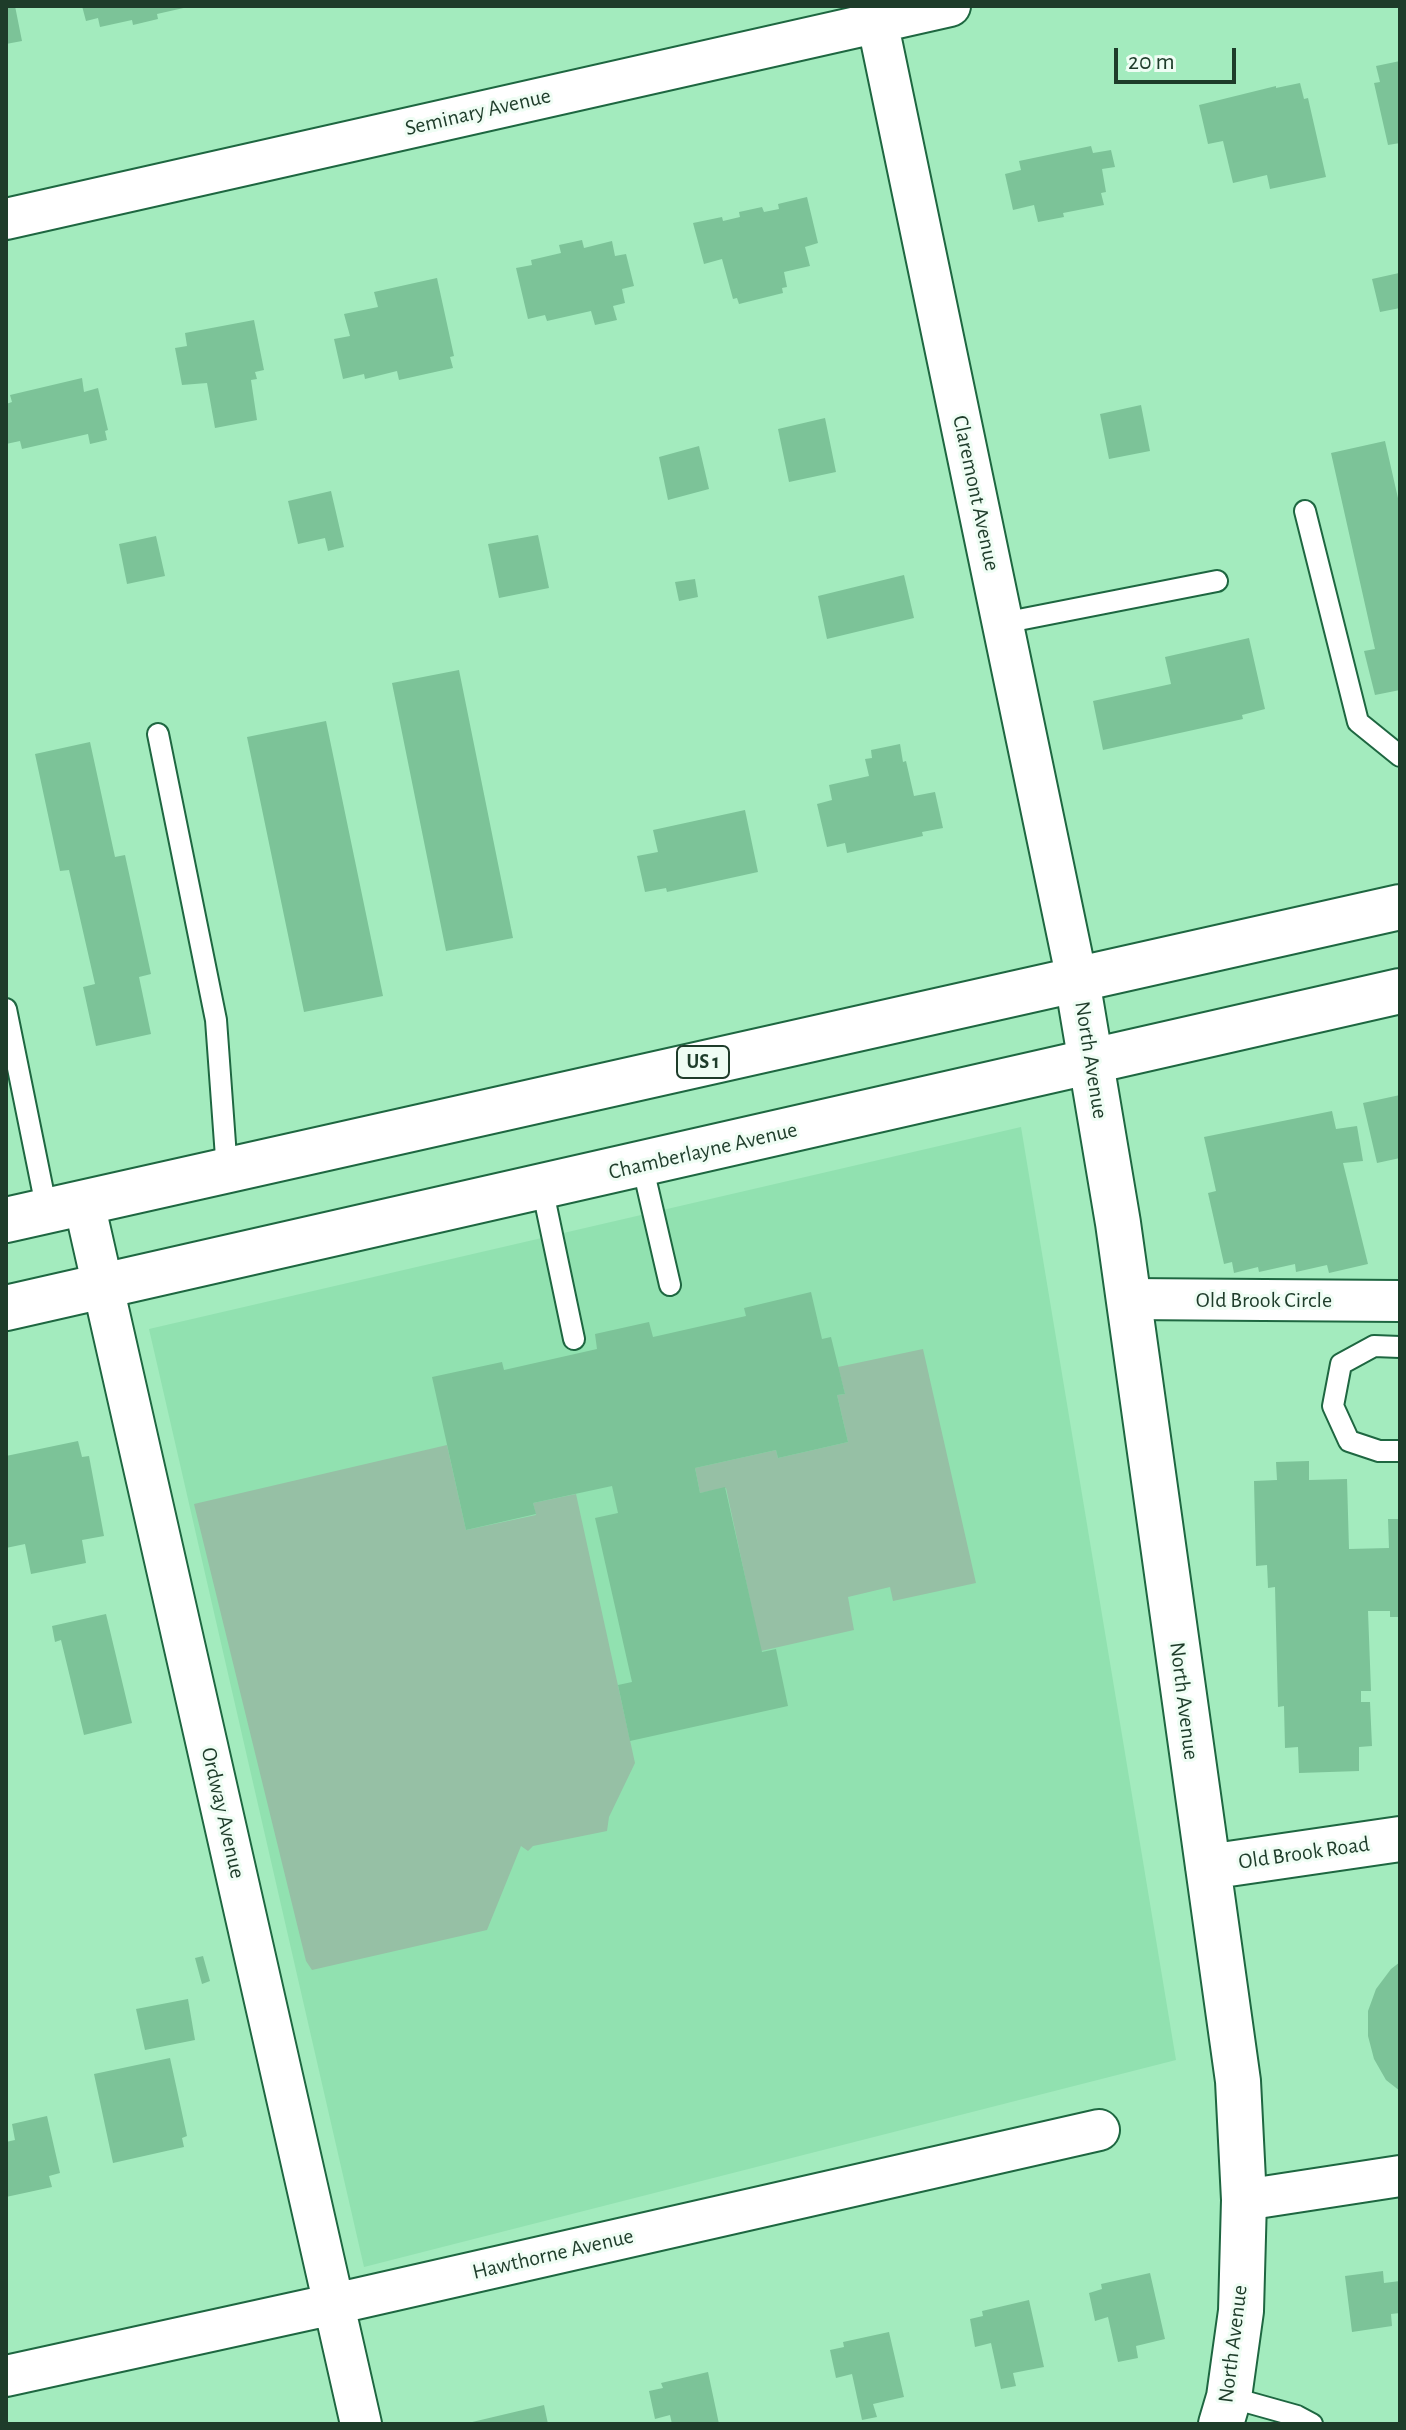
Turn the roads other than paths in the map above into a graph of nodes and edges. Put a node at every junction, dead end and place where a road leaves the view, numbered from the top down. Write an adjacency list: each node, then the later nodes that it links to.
1 (950, 6): 2 (street, Seminary Avenue)
2 (875, 14): 3 (street, Seminary Avenue); 6 (street, Claremont Avenue)
3 (6, 219)
4 (1305, 511): 8 (lane)
5 (1217, 581): 6 (lane)
6 (1003, 623): 10 (street, Claremont Avenue)
7 (158, 734): 15 (lane)
8 (1400, 756)
9 (1400, 907): 10 (main road, US 1)
10 (1077, 980): 13 (main road, North Avenue); 15 (main road, US 1)
11 (1400, 991): 13 (main road, Chamberlayne Avenue)
12 (6, 1009): 17 (lane)
13 (1091, 1061): 14 (main road, Chamberlayne Avenue); 20 (main road, North Avenue)
14 (642, 1164): 16 (main road, Chamberlayne Avenue); 18 (lane)
15 (227, 1171): 17 (main road, US 1)
16 (542, 1187): 19 (main road, Chamberlayne Avenue); 23 (lane)
17 (46, 1211): 19 (street, Ordway Avenue)
18 (670, 1285)
19 (103, 1287): 22 (main road, Chamberlayne Avenue); 31 (street, Ordway Avenue)
20 (1128, 1299): 21 (street, Old Brook Circle); 27 (main road, North Avenue)
21 (1400, 1301)
22 (6, 1308)
23 (574, 1339)
24 (1400, 1347): 25 (lane)
25 (1400, 1451)
26 (1400, 1839): 27 (main road, Old Brook Road)
27 (1208, 1867): 30 (main road, North Avenue)
28 (1099, 2130): 31 (street, Hawthorne Avenue)
29 (1400, 2176): 30 (street)
30 (1244, 2200): 33 (main road, North Avenue)
31 (334, 2304): 32 (street, Hawthorne Avenue); 34 (street, Ordway Avenue)
32 (6, 2376)
33 (1225, 2410): 35 (lane)
34 (361, 2424)
35 (1312, 2424)

